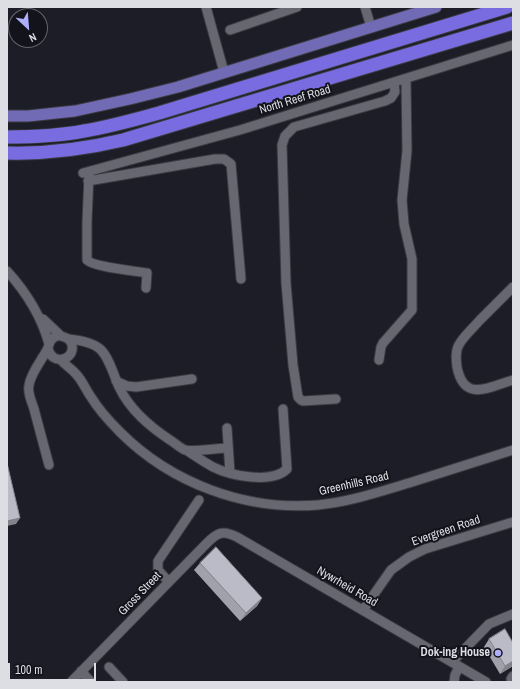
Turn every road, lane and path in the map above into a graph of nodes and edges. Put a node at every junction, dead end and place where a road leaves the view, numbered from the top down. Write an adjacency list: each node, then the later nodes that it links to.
1 (206, 7): 10 (street)
2 (297, 7): 8 (street)
3 (365, 7): 7 (street)
4 (436, 7): 7 (main road)
5 (507, 7): 14 (highway)
6 (513, 22): 15 (highway)
7 (372, 27): 10 (main road)
8 (230, 30)
9 (513, 45): 11 (street, North Reef Road)
10 (224, 72): 13 (main road)
11 (406, 79): 12 (street, North Reef Road); 27 (street)
12 (394, 82): 16 (street, North Reef Road); 33 (street)
13 (7, 116)
14 (7, 137)
15 (7, 153)
16 (87, 175): 18 (street); 20 (street)
17 (7, 271): 21 (street)
18 (241, 279)
19 (513, 287): 31 (street)
20 (146, 288)
21 (39, 315): 22 (street); 24 (street)
22 (65, 338): 23 (street); 24 (street); 25 (street)
23 (88, 342): 25 (street); 32 (street)
24 (49, 346): 26 (street); 28 (street)
25 (71, 352): 26 (street); 29 (street, Greenhills Road)
26 (59, 359): 28 (street); 29 (street, Greenhills Road)
27 (379, 360)
28 (36, 369): 39 (street)
29 (76, 373): 38 (street, Greenhills Road)
30 (192, 379): 32 (street)
31 (513, 380)
32 (116, 382): 37 (street)
33 (336, 398)
34 (283, 409): 40 (street)
35 (227, 428): 36 (street)
36 (228, 448): 37 (street); 40 (street)
37 (185, 450): 40 (street)
38 (513, 450)
39 (49, 465)
40 (230, 472)
41 (199, 500): 44 (street)
42 (513, 522): 45 (street, Evergreen Road)
43 (230, 534): 44 (street, Gross Street); 45 (street, Nywrheid Road)
44 (169, 582): 49 (street, Gross Street)
45 (363, 610): 47 (street, Nywrheid Road)
46 (513, 614): 47 (street)
47 (456, 665): 54 (street); 55 (street, Nywrheid Road)
48 (109, 667): 53 (street)
49 (82, 671): 51 (street, Gross Street); 52 (street)
50 (513, 676): 56 (street)
51 (71, 682)
52 (91, 682)
53 (123, 682)
54 (454, 682)
55 (486, 682)
56 (512, 682)

